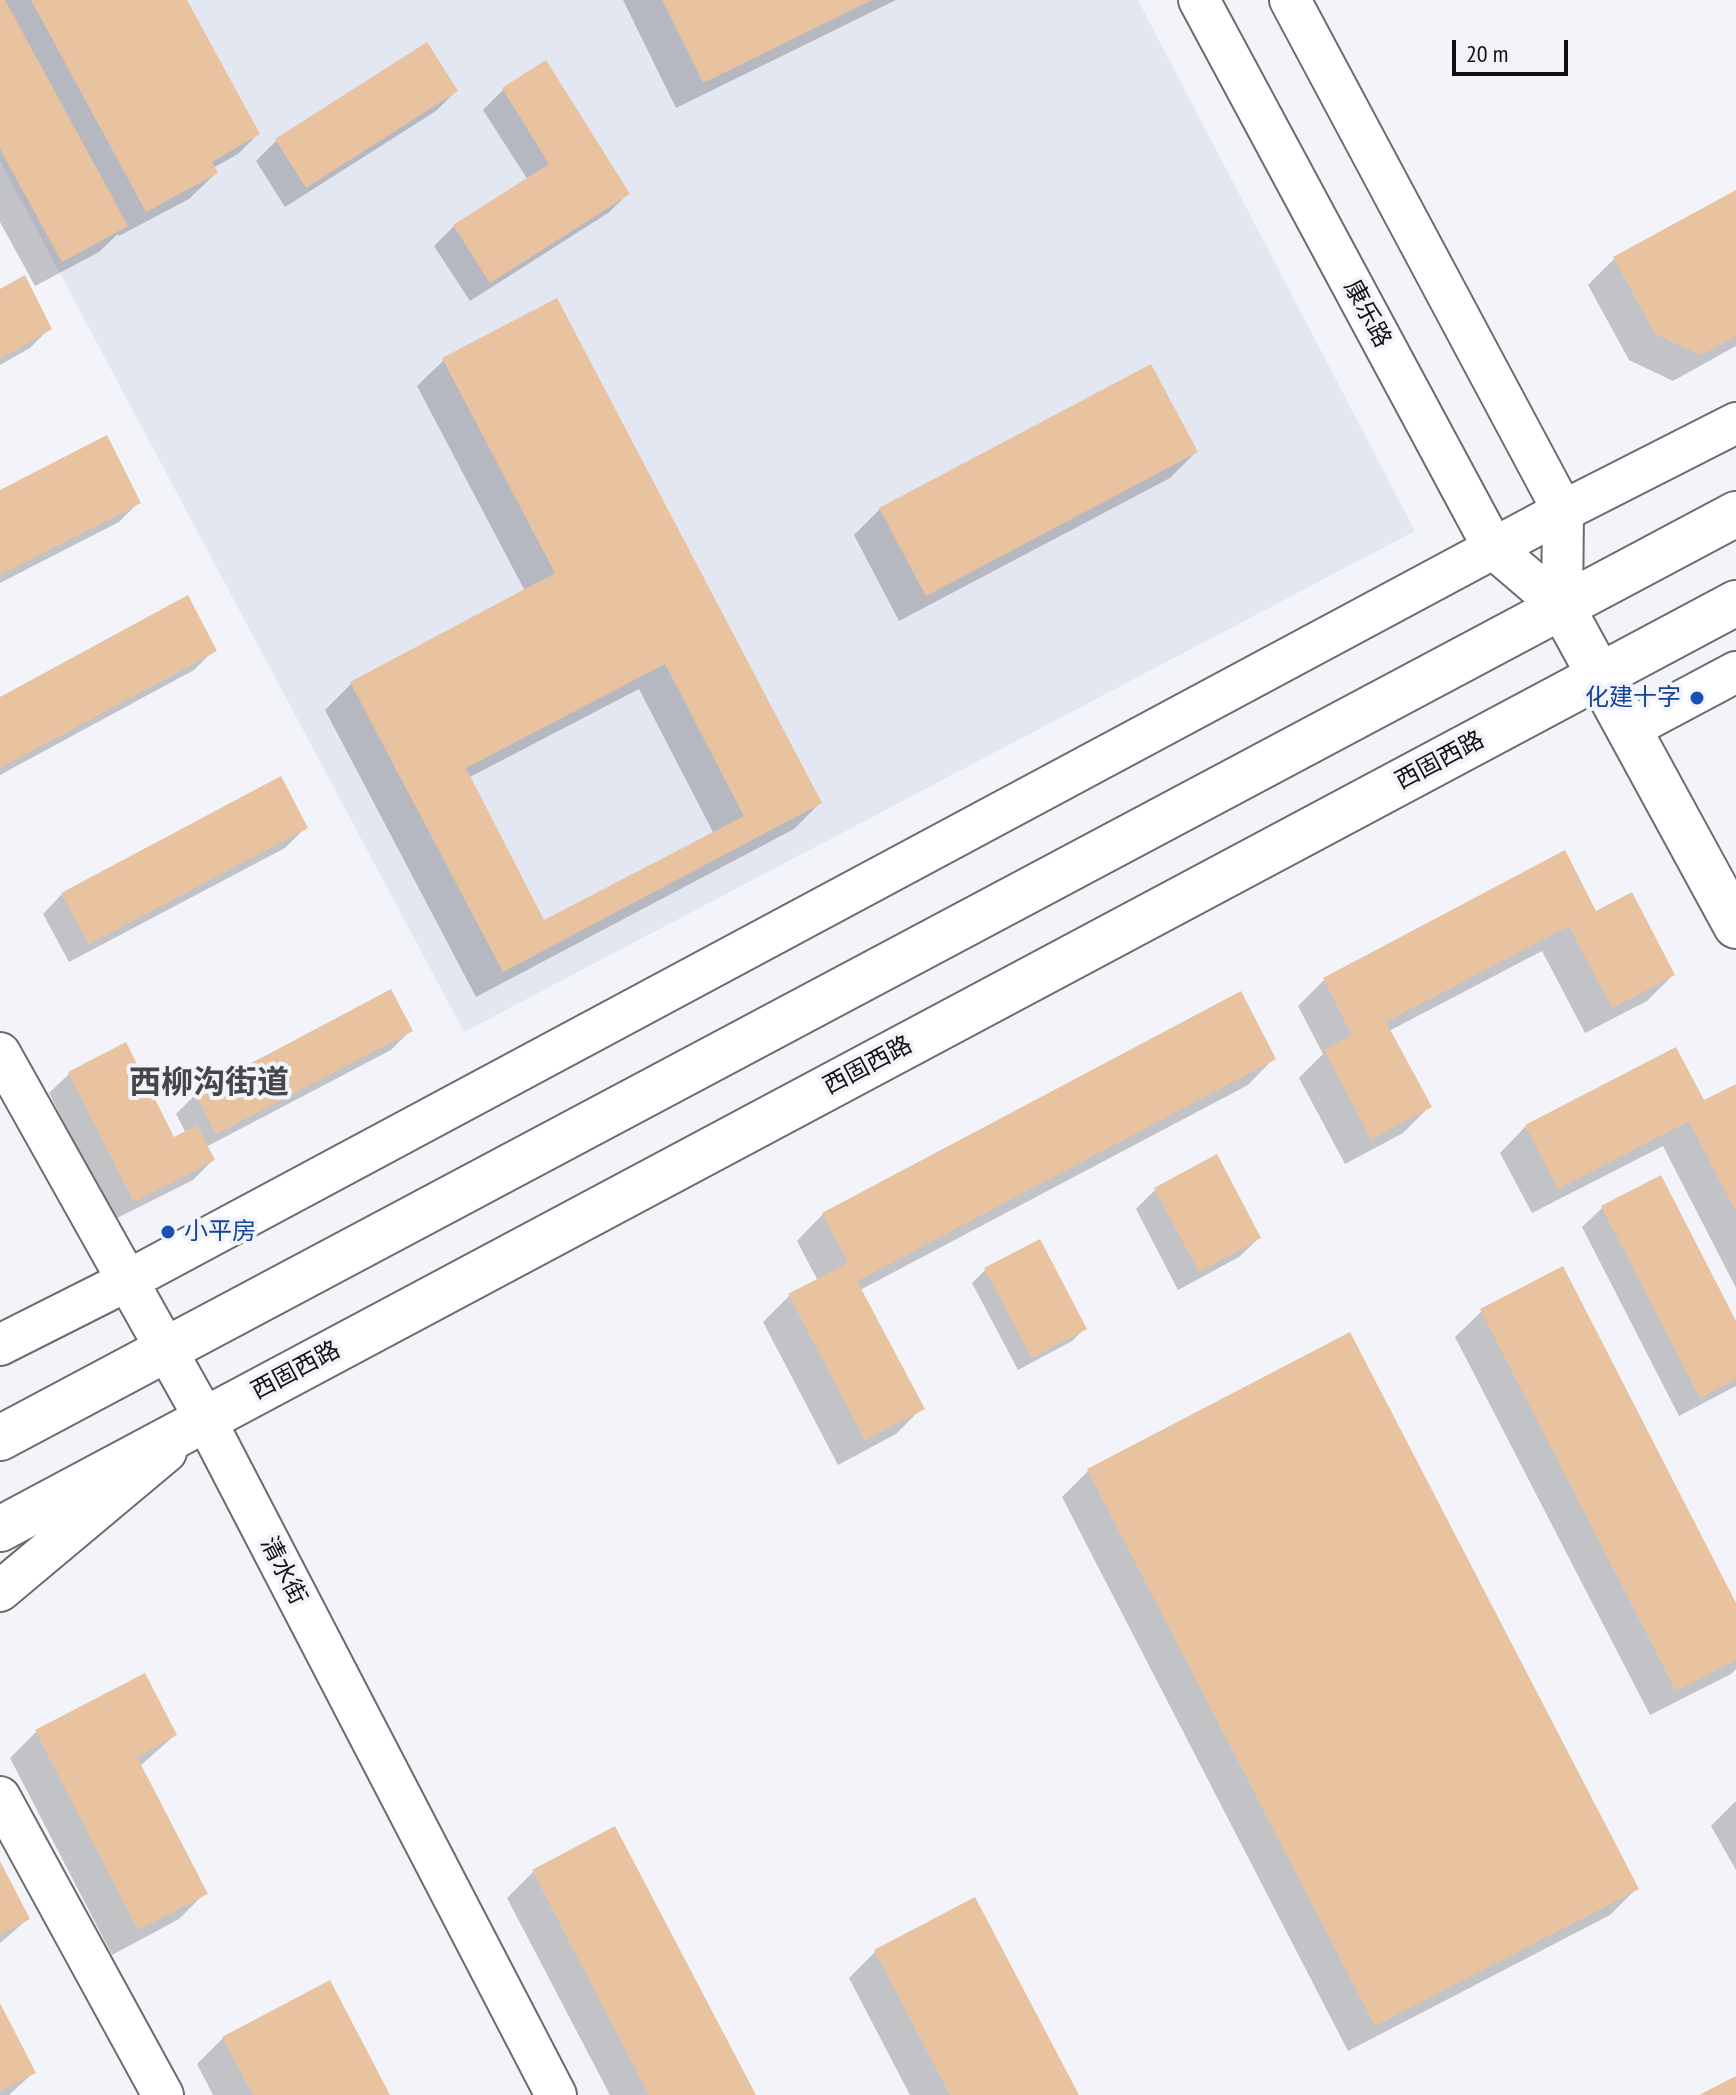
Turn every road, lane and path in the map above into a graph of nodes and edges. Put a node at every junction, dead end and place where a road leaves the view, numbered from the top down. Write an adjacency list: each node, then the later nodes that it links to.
1 (1199, 0): 6 (street, 康乐路)
2 (1290, 0): 4 (street, 康乐路)
3 (1736, 423): 4 (street)
4 (1563, 511): 6 (street); 8 (street, 康乐路)
5 (1736, 514): 8 (main road)
6 (1494, 549): 8 (street, 康乐路); 14 (street)
7 (1736, 603): 10 (main road, 西固西路)
8 (1562, 607): 10 (main road, 康乐路); 16 (main road)
9 (1736, 672): 11 (street)
10 (1600, 676): 11 (main road, 康乐路); 17 (main road, 西固西路)
11 (1629, 729): 12 (main road, 康乐路)
12 (1736, 926)
13 (0, 1053): 14 (street, 清水街)
14 (125, 1282): 15 (street); 16 (street, 清水街)
15 (0, 1345)
16 (165, 1350): 17 (street, 清水街); 18 (main road)
17 (205, 1419): 19 (main road, 西固西路); 20 (street); 23 (street, 清水街)
18 (0, 1438)
19 (0, 1529)
20 (0, 1591)
21 (0, 1797): 22 (street)
22 (163, 2095)
23 (556, 2095)

